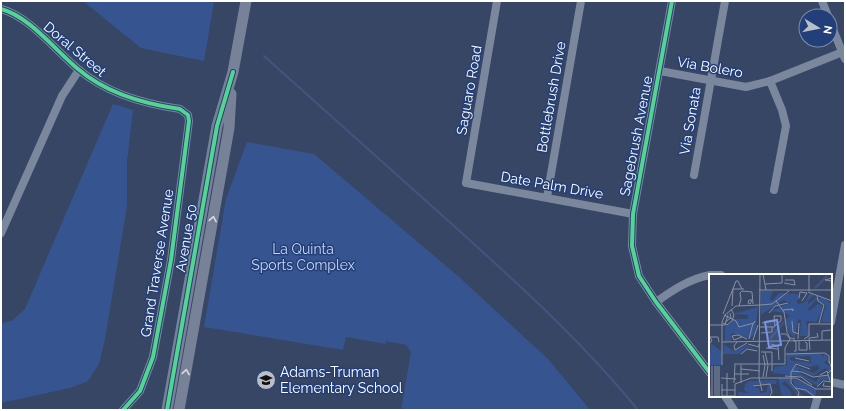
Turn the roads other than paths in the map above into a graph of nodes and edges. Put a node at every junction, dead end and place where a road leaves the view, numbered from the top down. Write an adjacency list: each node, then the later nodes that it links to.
1 (246, 1): 11 (main road, Avenue 50)
2 (497, 1): 16 (street, Saguaro Road)
3 (582, 1): 18 (street, Bottlebrush Drive)
4 (672, 1): 10 (street, Sagebrush Avenue)
5 (725, 1): 13 (street, Via Sonata)
6 (1, 9): 9 (street, Doral Street)
7 (838, 40): 8 (street)
8 (844, 54): 12 (street, Via Bolero)
9 (79, 70): 14 (street, Doral Street); 20 (street)
10 (660, 71): 13 (street, Via Bolero); 19 (street, Sagebrush Avenue)
11 (233, 72): 33 (main road, Avenue 50); 34 (main road, Avenue 50, one-way to 11)
12 (770, 81): 13 (street, Via Bolero); 17 (street)
13 (710, 82): 15 (street, Via Sonata)
14 (185, 111): 32 (street, Grand Traverse Avenue)
15 (694, 175)
16 (466, 183): 18 (street, Date Palm Drive)
17 (774, 190)
18 (547, 197): 19 (street, Date Palm Drive)
19 (633, 214): 25 (street, Sagebrush Avenue)
20 (1, 232)
21 (845, 245): 23 (street)
22 (709, 275): 25 (street)
23 (833, 294): 24 (street); 26 (street)
24 (845, 296)
25 (656, 302): 27 (street)
26 (832, 308)
27 (709, 372)
28 (832, 382): 29 (street)
29 (845, 385)
30 (726, 397): 35 (street)
31 (818, 397): 36 (street)
32 (123, 410)
33 (167, 410)
34 (179, 410)
35 (734, 410)
36 (814, 410)

